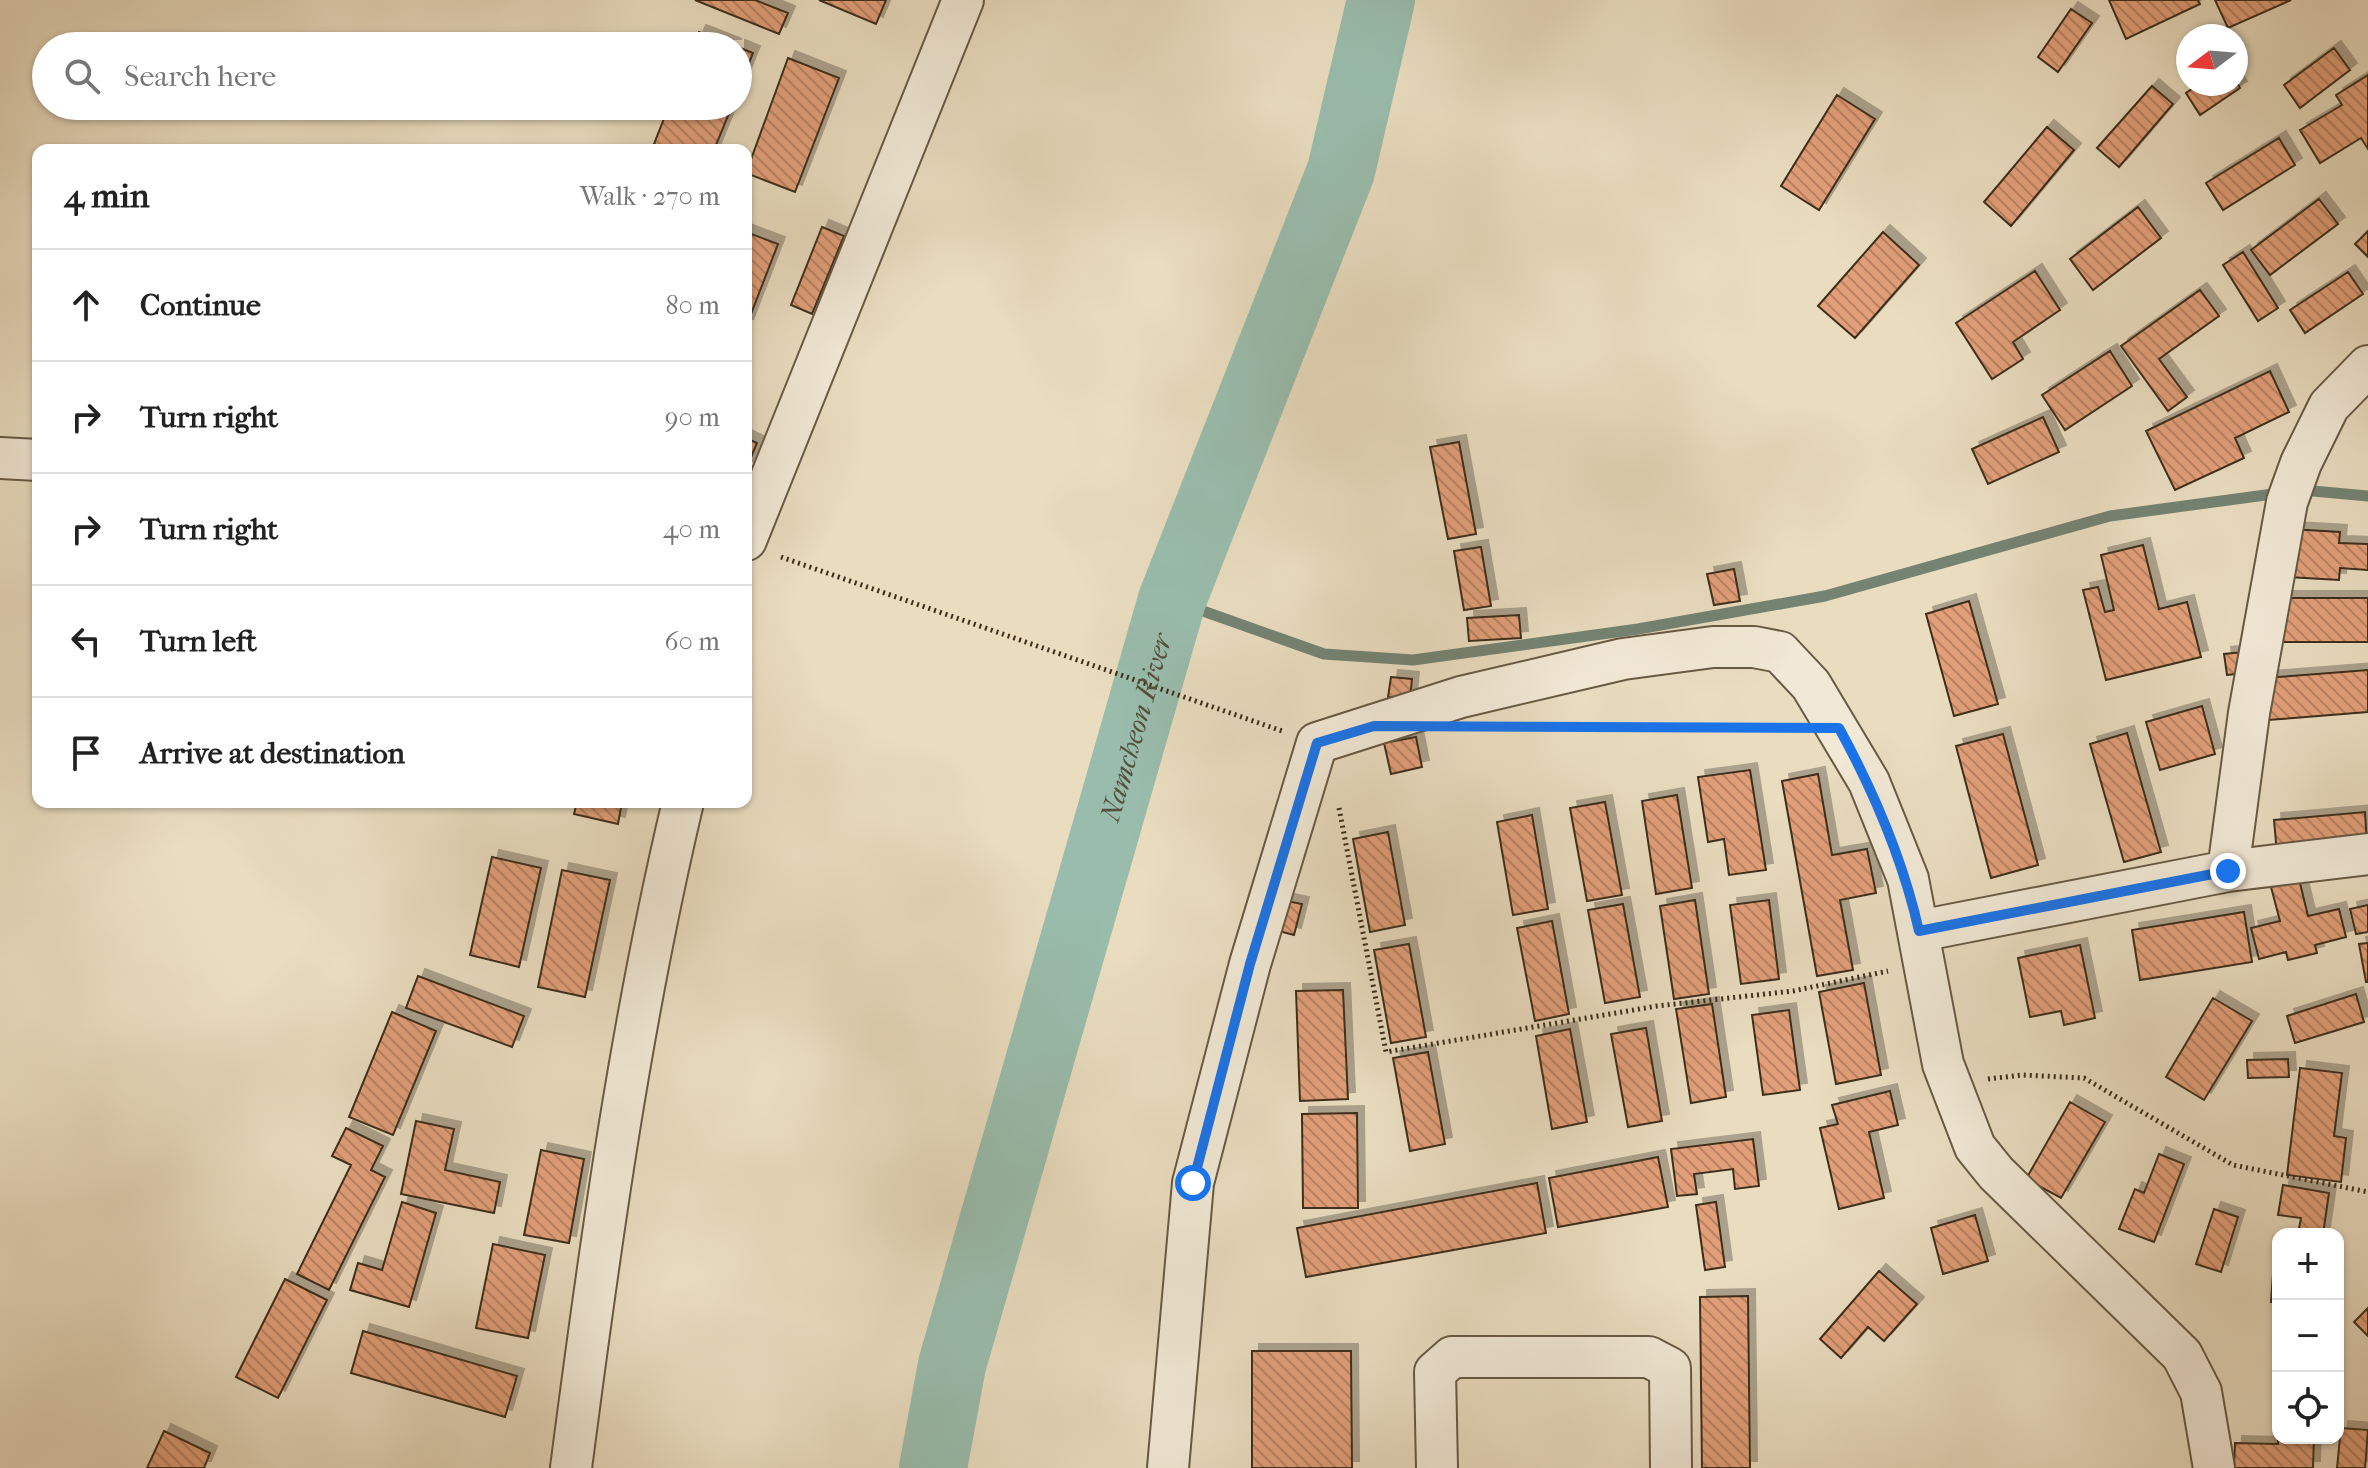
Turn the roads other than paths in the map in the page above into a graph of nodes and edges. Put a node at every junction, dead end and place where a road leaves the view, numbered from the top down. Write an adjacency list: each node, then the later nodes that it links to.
1 (963, 0): 5 (street)
2 (2368, 366): 8 (street)
3 (0, 458): 4 (street)
4 (32, 460)
5 (761, 548)
6 (682, 808): 10 (street)
7 (2368, 854): 8 (street)
8 (2228, 871): 9 (street)
9 (1922, 947): 11 (street); 14 (street)
10 (571, 1468)
11 (1168, 1468)
12 (1437, 1468): 13 (street)
13 (1671, 1468)
14 (2214, 1468)

